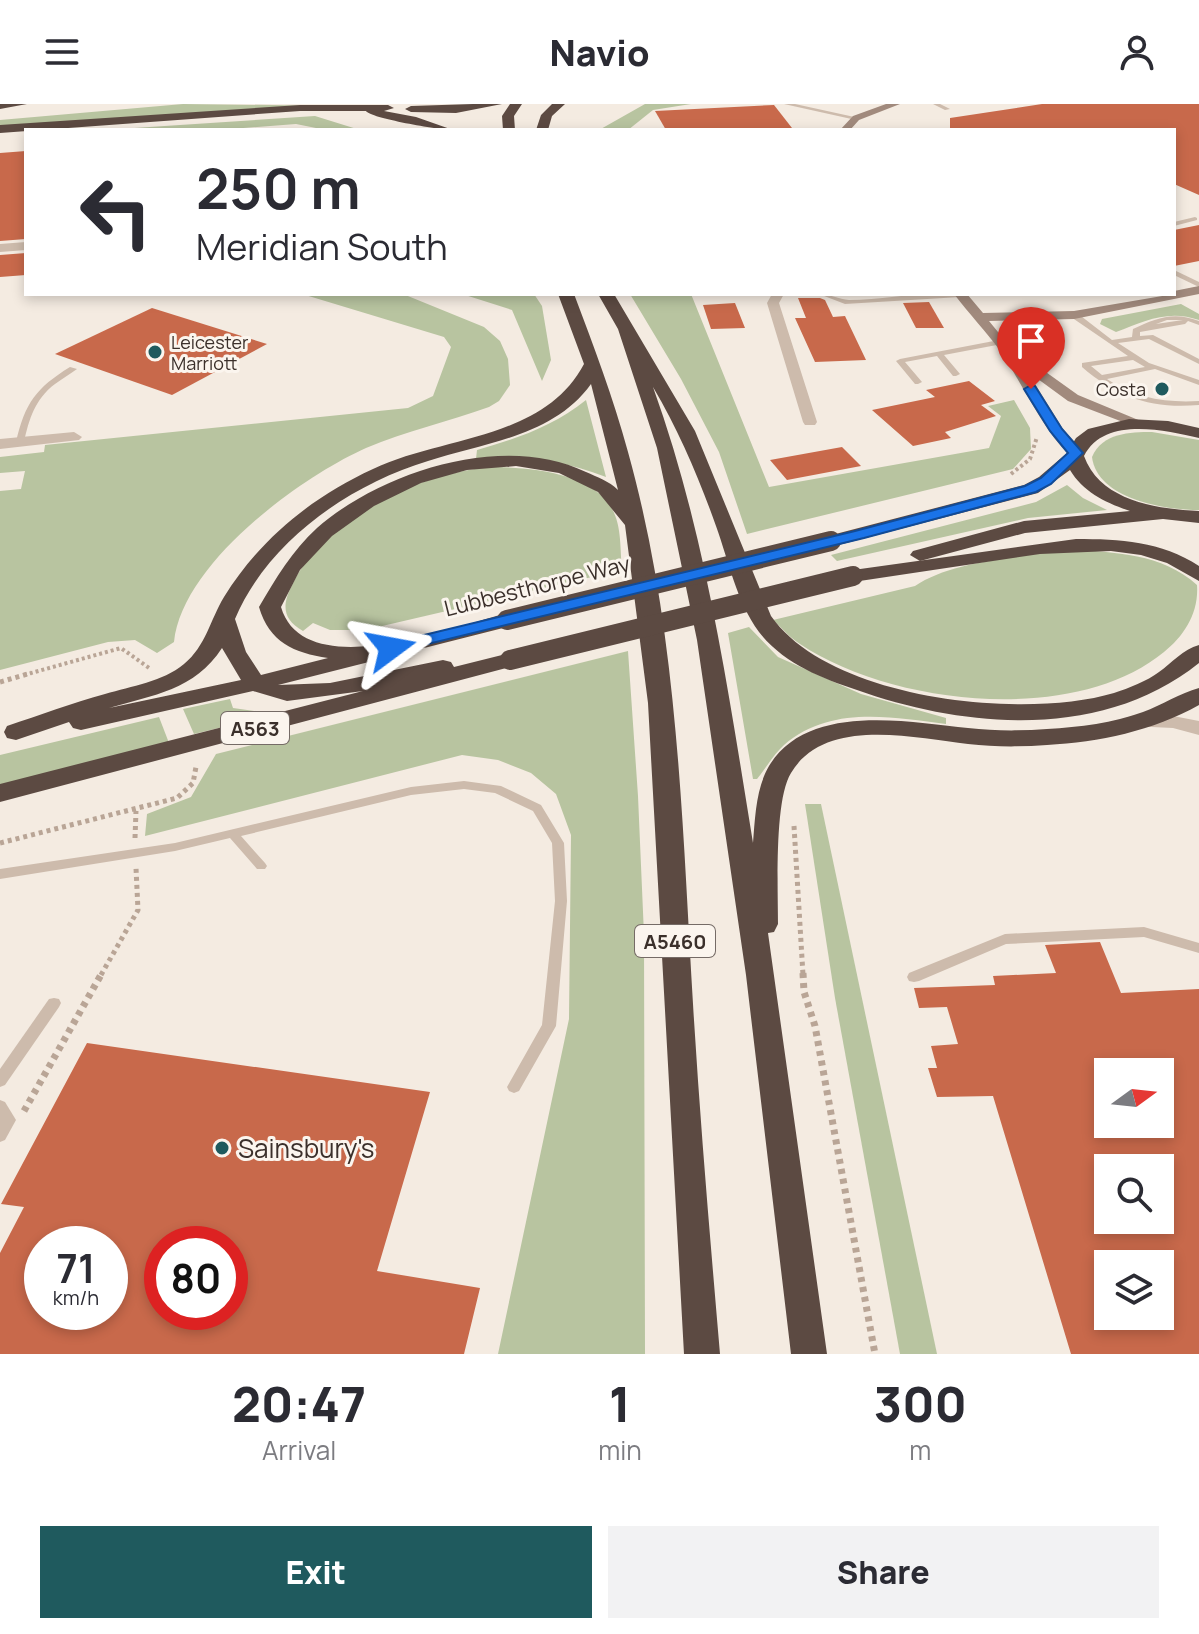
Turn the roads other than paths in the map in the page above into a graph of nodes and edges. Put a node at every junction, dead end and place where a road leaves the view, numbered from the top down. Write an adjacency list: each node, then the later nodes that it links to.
1 (368, 104): 10 (highway)
2 (496, 104): 12 (highway)
3 (516, 104): 18 (highway)
4 (559, 104): 19 (highway)
5 (787, 104): 16 (lane)
6 (895, 104): 16 (street)
7 (936, 104): 11 (lane)
8 (0, 106): 9 (highway)
9 (25, 108): 13 (highway)
10 (388, 108): 12 (highway); 14 (highway)
11 (947, 109)
12 (415, 110): 15 (highway)
13 (0, 114)
14 (192, 116): 17 (highway); 20 (highway)
15 (463, 122)
16 (850, 124)
17 (440, 128)
18 (509, 128)
19 (543, 128)
20 (0, 129)
21 (1195, 219): 22 (lane)
22 (1176, 224)
23 (24, 246): 24 (street)
24 (0, 248)
25 (1176, 273): 27 (lane)
26 (1199, 277): 27 (lane)
27 (1188, 279): 28 (lane)
28 (1199, 288): 29 (street)
29 (1176, 293)
30 (567, 296): 46 (highway, A5460)
31 (607, 296): 40 (highway)
32 (777, 296): 55 (street)
33 (830, 296): 34 (lane)
34 (945, 296)
35 (961, 296): 38 (street)
36 (1162, 296): 37 (street)
37 (1074, 315): 38 (street); 42 (lane)
38 (978, 317): 43 (street)
39 (1199, 323): 41 (lane)
40 (625, 331): 70 (highway); 83 (highway)
41 (1136, 337): 42 (lane); 47 (lane)
42 (1111, 342): 45 (lane)
43 (1003, 347): 44 (lane); 57 (street); 62 (street)
44 (939, 354): 50 (lane); 52 (lane)
45 (1135, 357): 48 (lane); 51 (lane)
46 (594, 362): 65 (highway, A5460); 69 (highway, A563)
47 (1199, 362)
48 (1151, 365): 51 (lane); 53 (lane)
49 (73, 369): 60 (lane)
50 (956, 374)
51 (1100, 378): 54 (lane)
52 (918, 382)
53 (1199, 383)
54 (1199, 403)
55 (810, 422)
56 (1199, 423): 57 (highway)
57 (1145, 424): 58 (highway); 62 (highway, Lubbesthorpe Way)
58 (1199, 433)
59 (74, 437): 60 (street)
60 (20, 442): 61 (street)
61 (0, 444)
62 (1076, 455): 63 (highway); 71 (highway, Lubbesthorpe Way / A563, bridge)
63 (1164, 514): 64 (highway); 66 (highway); 68 (highway, A563)
64 (1199, 517)
65 (638, 530): 71 (highway); 90 (highway, A5460)
66 (1199, 536)
67 (1199, 575): 68 (highway)
68 (853, 576): 72 (highway, A563, bridge)
69 (225, 621): 73 (highway, A563); 77 (highway, A563)
70 (1199, 652)
71 (362, 655): 73 (highway, Lubbesthorpe Way / A563)
72 (510, 660): 73 (highway, A563); 78 (highway, A563)
73 (255, 682): 77 (highway, Lubbesthorpe Way / A563)
74 (1199, 695): 75 (highway)
75 (1137, 721): 76 (street); 83 (highway)
76 (1199, 728)
77 (8, 734)
78 (0, 793)
79 (232, 833): 80 (lane); 81 (lane); 87 (lane)
80 (261, 866)
81 (0, 874)
82 (1199, 948): 84 (lane)
83 (761, 975): 91 (highway)
84 (914, 977)
85 (54, 1003): 86 (lane)
86 (0, 1081)
87 (514, 1087)
88 (0, 1106): 89 (lane)
89 (0, 1135)
90 (702, 1354)
91 (809, 1354)

